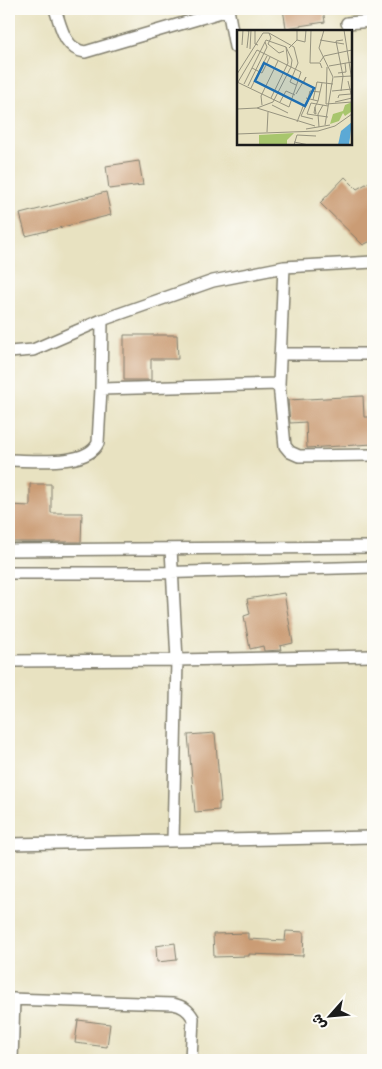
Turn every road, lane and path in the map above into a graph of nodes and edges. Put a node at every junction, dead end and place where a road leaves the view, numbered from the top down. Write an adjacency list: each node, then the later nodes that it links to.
1 (55, 9): 2 (street)
2 (228, 9): 5 (street)
3 (373, 21): 4 (street)
4 (347, 23)
5 (235, 47)
6 (373, 262): 7 (street)
7 (284, 267): 8 (street); 10 (street)
8 (102, 320): 9 (street); 13 (street)
9 (9, 352)
10 (280, 354): 11 (street); 12 (street)
11 (373, 354)
12 (279, 384): 13 (street); 14 (street)
13 (101, 389): 15 (street)
14 (373, 454)
15 (9, 460)
16 (373, 547): 17 (street)
17 (171, 549): 18 (street); 20 (street)
18 (9, 550)
19 (373, 567): 20 (street)
20 (172, 572): 21 (street); 23 (street)
21 (9, 573)
22 (373, 656): 23 (street)
23 (177, 660): 24 (street); 26 (street)
24 (9, 661)
25 (373, 837): 26 (street)
26 (173, 841): 27 (street)
27 (9, 844)
28 (11, 999): 29 (street); 30 (street)
29 (12, 1060)
30 (191, 1060)

